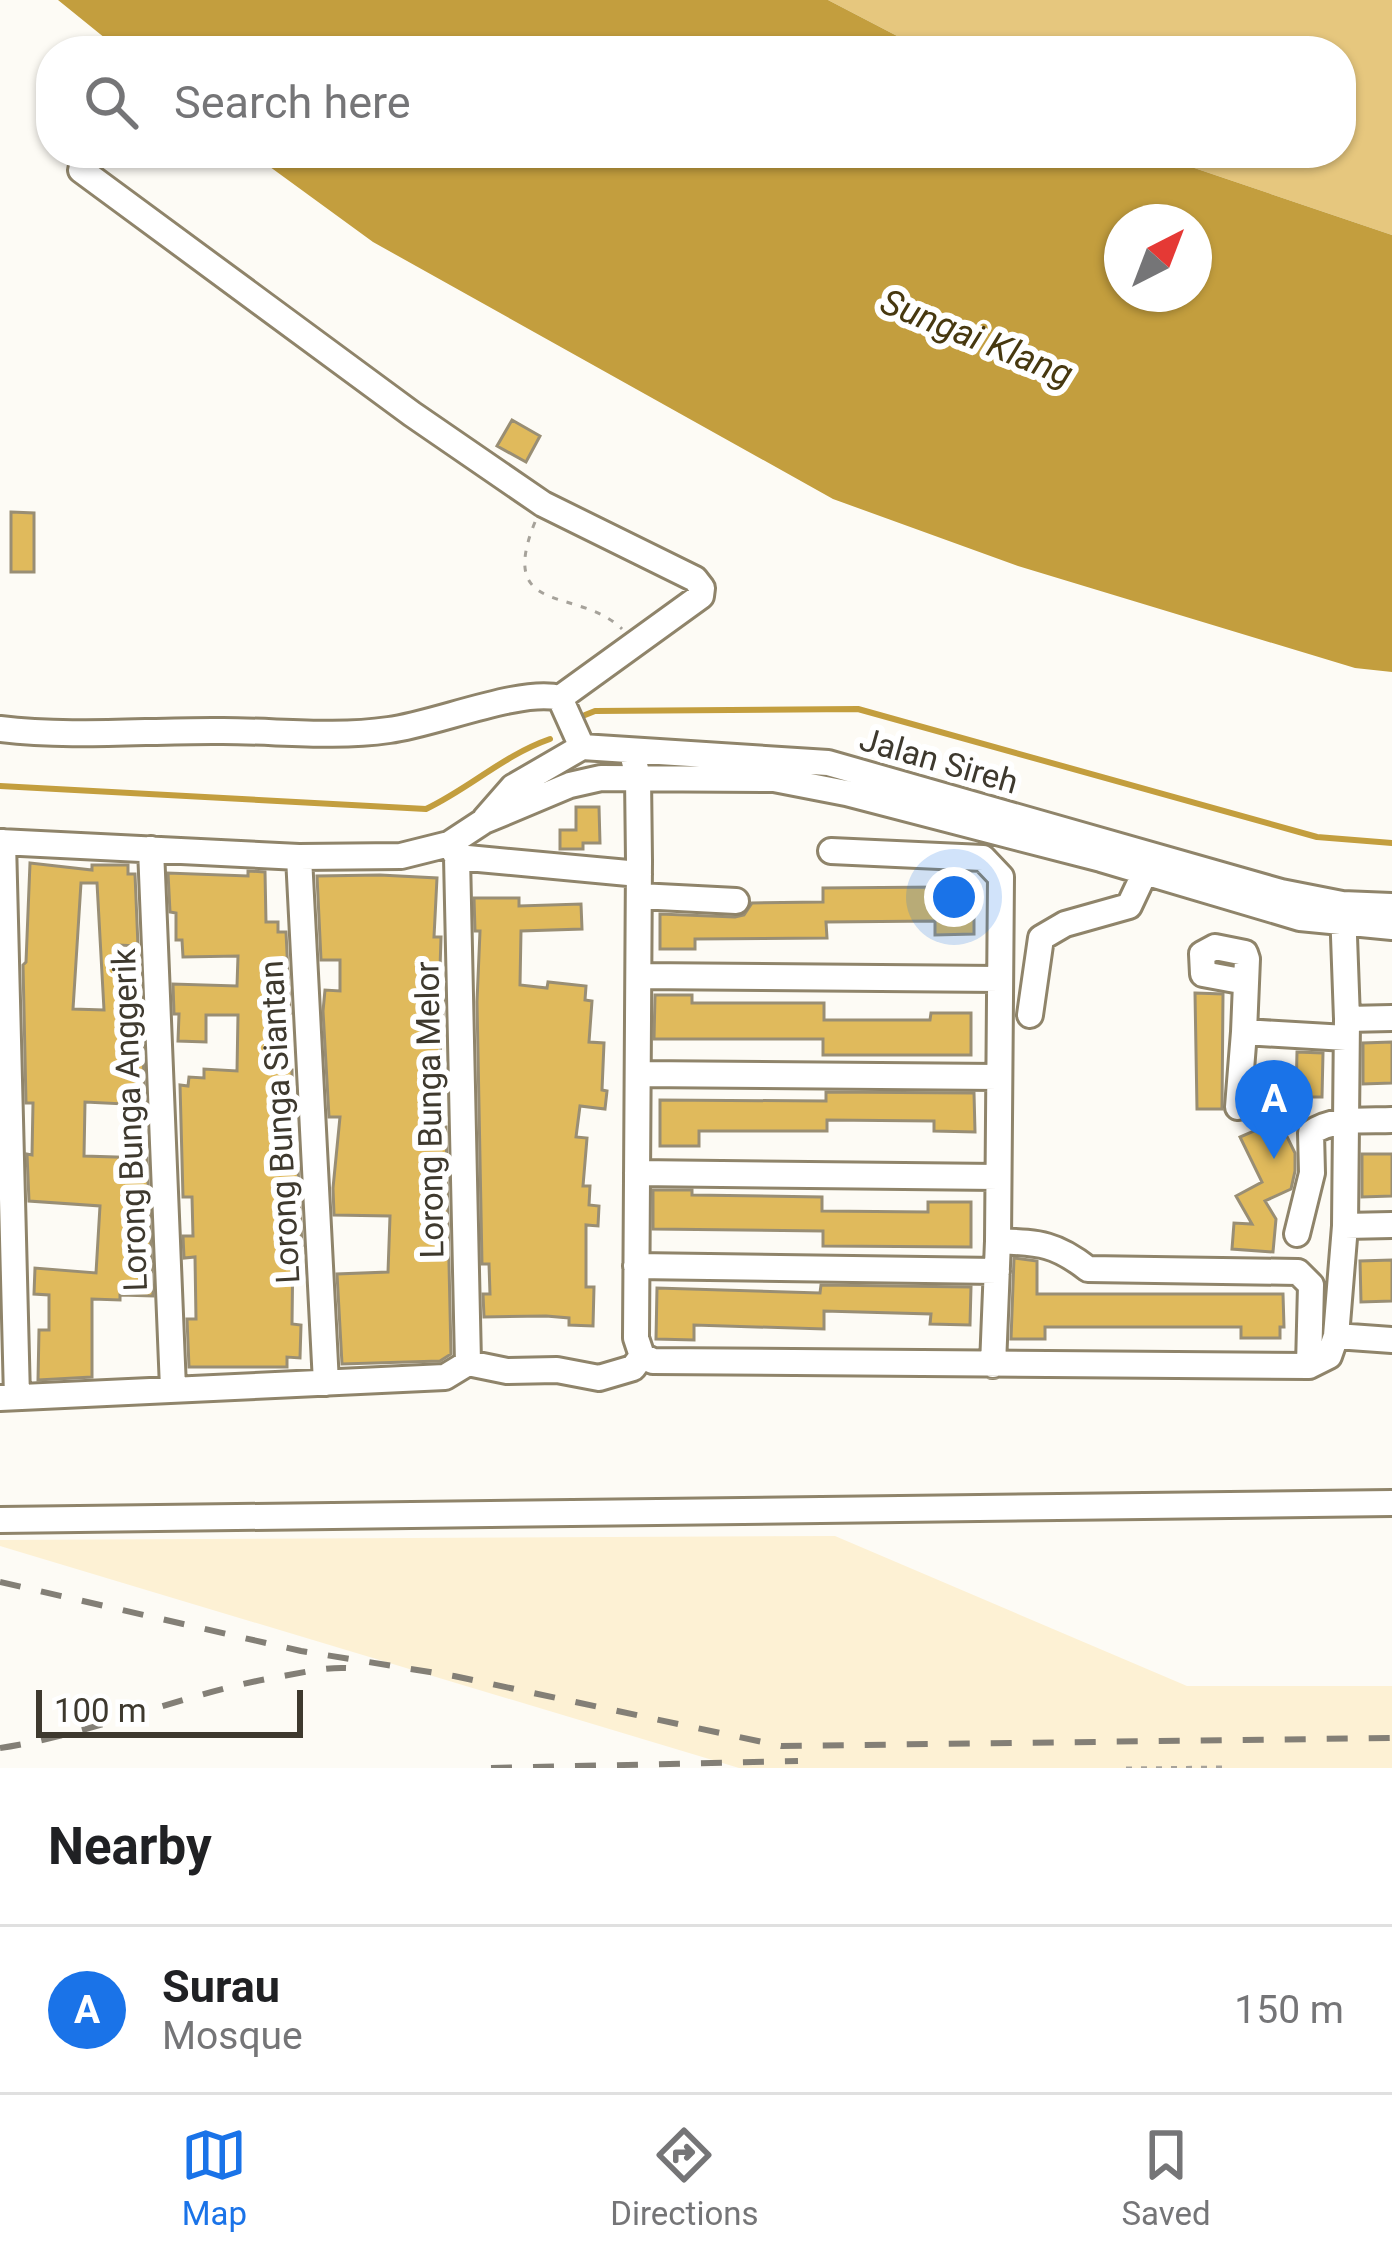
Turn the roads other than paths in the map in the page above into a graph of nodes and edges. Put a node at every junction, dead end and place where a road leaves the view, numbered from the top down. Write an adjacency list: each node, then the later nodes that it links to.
1 (81, 170): 2 (street)
2 (560, 698): 3 (street); 4 (street)
3 (0, 729)
4 (582, 748): 5 (street, Jalan Sireh); 6 (street, Jalan Sireh)
5 (635, 765): 6 (street, Jalan Sireh); 12 (street, Jalan Sireh); 13 (street); 16 (street, Jalan Sireh)
6 (484, 821): 9 (street, Jalan Sireh)
7 (2, 842): 8 (street, Jalan Sireh); 46 (street)
8 (151, 849): 11 (street, Jalan Sireh); 45 (street, Lorong Bunga Anggerik)
9 (453, 850): 11 (street, Jalan Sireh); 13 (street); 41 (street, Lorong Bunga Melor)
10 (831, 851): 19 (street)
11 (299, 857): 44 (street, Lorong Bunga Siantan)
12 (1144, 872): 16 (street, Jalan Sireh); 21 (street)
13 (639, 885): 14 (street); 18 (street)
14 (736, 901)
15 (1392, 906): 16 (street, Jalan Sireh)
16 (1343, 914): 17 (street, Jalan Sireh); 23 (street)
17 (1392, 927)
18 (639, 976): 19 (street); 25 (street)
19 (999, 979): 26 (street)
20 (1246, 982): 24 (street)
21 (1030, 1015)
22 (1392, 1018): 23 (street)
23 (1347, 1029): 24 (street); 29 (street)
24 (1244, 1032): 27 (street)
25 (638, 1074): 26 (street); 30 (street)
26 (998, 1077): 31 (street)
27 (1238, 1107)
28 (1392, 1120): 29 (street)
29 (1344, 1122): 32 (street); 34 (street)
30 (637, 1173): 31 (street); 36 (street)
31 (998, 1177): 35 (street)
32 (1345, 1226): 33 (street); 38 (street)
33 (1392, 1226)
34 (1297, 1234)
35 (998, 1241): 37 (street); 43 (street)
36 (636, 1265): 37 (street); 40 (street)
37 (997, 1271): 42 (street)
38 (1336, 1336): 39 (street); 43 (street)
39 (1392, 1340)
40 (642, 1356): 41 (street); 42 (street)
41 (468, 1363): 44 (street)
42 (993, 1365): 43 (street)
43 (1309, 1366)
44 (326, 1383): 45 (street)
45 (173, 1388): 46 (street)
46 (9, 1398)
47 (1392, 1503): 48 (street)
48 (0, 1520)

